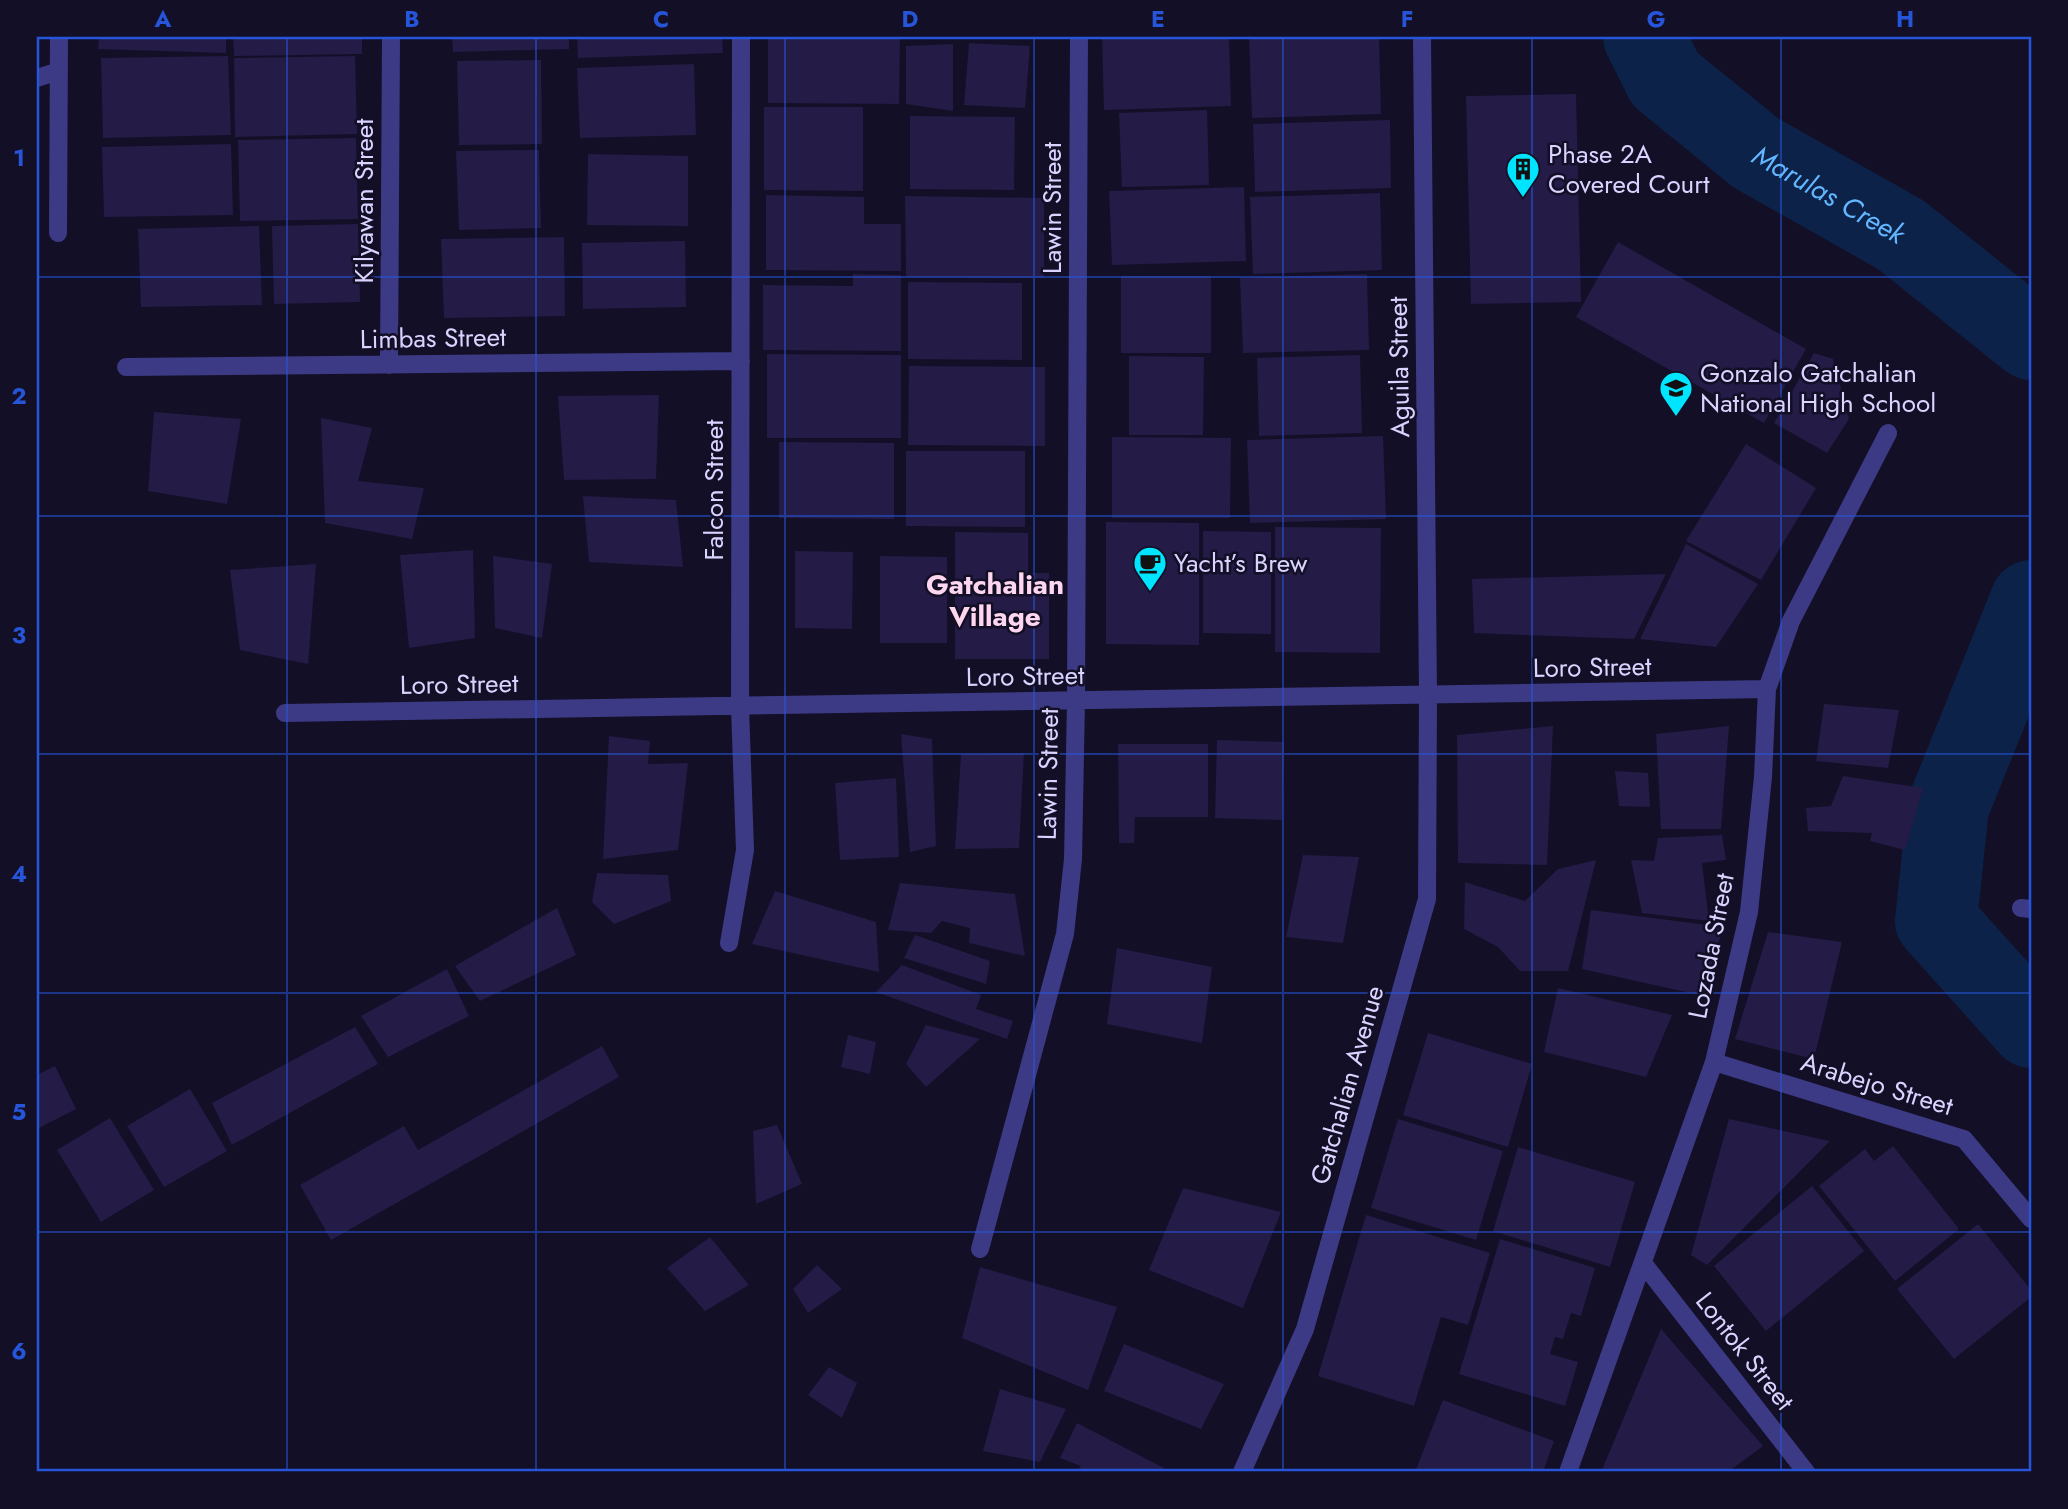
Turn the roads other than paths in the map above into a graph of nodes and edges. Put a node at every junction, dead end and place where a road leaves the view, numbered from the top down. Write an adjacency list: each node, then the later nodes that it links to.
1 (59, 37): 6 (street)
2 (391, 37): 10 (street, Kilyawan Street)
3 (741, 37): 9 (street, Falcon Street)
4 (1079, 37): 15 (street, Lawin Street)
5 (1422, 37): 14 (street, Aguila Street)
6 (59, 71): 7 (street); 8 (street)
7 (37, 78)
8 (58, 233)
9 (741, 361): 10 (street, Limbas Street); 16 (street, Falcon Street)
10 (389, 365): 11 (street, Limbas Street)
11 (126, 367)
12 (1888, 433): 13 (street, Lozada Street)
13 (1767, 689): 14 (street, Loro Street); 19 (street, Lozada Street)
14 (1428, 696): 15 (street, Loro Street); 23 (street, Gatchalian Avenue)
15 (1076, 701): 16 (street, Loro Street); 21 (street, Lawin Street)
16 (740, 706): 17 (street, Loro Street); 18 (street, Falcon Street)
17 (285, 713)
18 (729, 943)
19 (1714, 1062): 20 (street, Arabejo Street); 22 (street, Lozada Street)
20 (2031, 1219)
21 (980, 1249)
22 (1643, 1263): 24 (street, Lozada Street); 25 (street, Lontok Street)
23 (1242, 1472)
24 (1568, 1472)
25 (1805, 1472)

